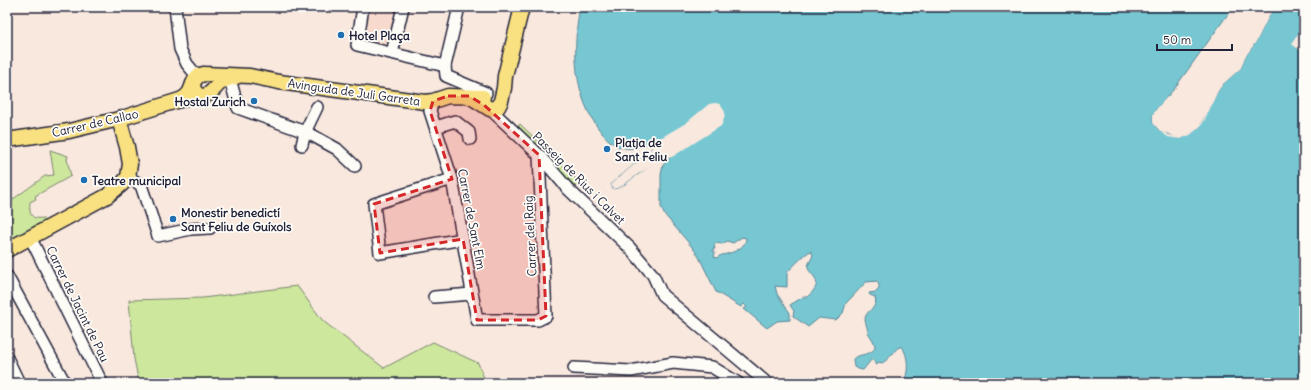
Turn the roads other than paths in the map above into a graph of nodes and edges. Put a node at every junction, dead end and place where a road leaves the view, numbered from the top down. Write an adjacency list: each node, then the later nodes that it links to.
1 (175, 7): 9 (street)
2 (363, 7): 6 (street)
3 (403, 7): 6 (street)
4 (457, 7): 7 (street)
5 (522, 7): 11 (main road)
6 (392, 53): 7 (street)
7 (445, 66): 11 (street)
8 (234, 77): 9 (main road, Avinguda de Juli Garreta); 9 (main road, Carrer de Callao); 10 (main road, Avinguda de Juli Garreta); 15 (street)
9 (199, 82): 13 (main road, Carrer de Callao)
10 (433, 101): 11 (main road, Avinguda de Juli Garreta); 14 (street, Carrer de Sant Elm)
11 (493, 102): 19 (street, Passeig de Rius i Calvet)
12 (317, 107): 15 (street)
13 (119, 119): 16 (main road, Carrer de Callao); 21 (main road)
14 (436, 127): 17 (street); 22 (street, Carrer de Sant Elm)
15 (305, 132): 18 (street); 20 (street)
16 (7, 140)
17 (470, 140)
18 (302, 146)
19 (539, 155): 30 (street, Carrer del Raig); 37 (street, Passeig de Rius i Calvet)
20 (355, 166)
21 (128, 177): 23 (street); 24 (main road)
22 (452, 179): 25 (street, Carrer de Sant Elm); 25 (street)
23 (210, 228)
24 (30, 237): 26 (main road); 35 (street, Carrer de Jacint de Pau)
25 (463, 239): 28 (street, Carrer de Sant Elm)
26 (7, 250)
27 (7, 276): 34 (street)
28 (472, 294): 29 (street); 30 (street, Carrer de Sant Elm)
29 (434, 297)
30 (477, 320)
31 (7, 358): 33 (street)
32 (574, 368): 36 (street)
33 (19, 383)
34 (66, 383)
35 (102, 383)
36 (738, 383)
37 (768, 383)

